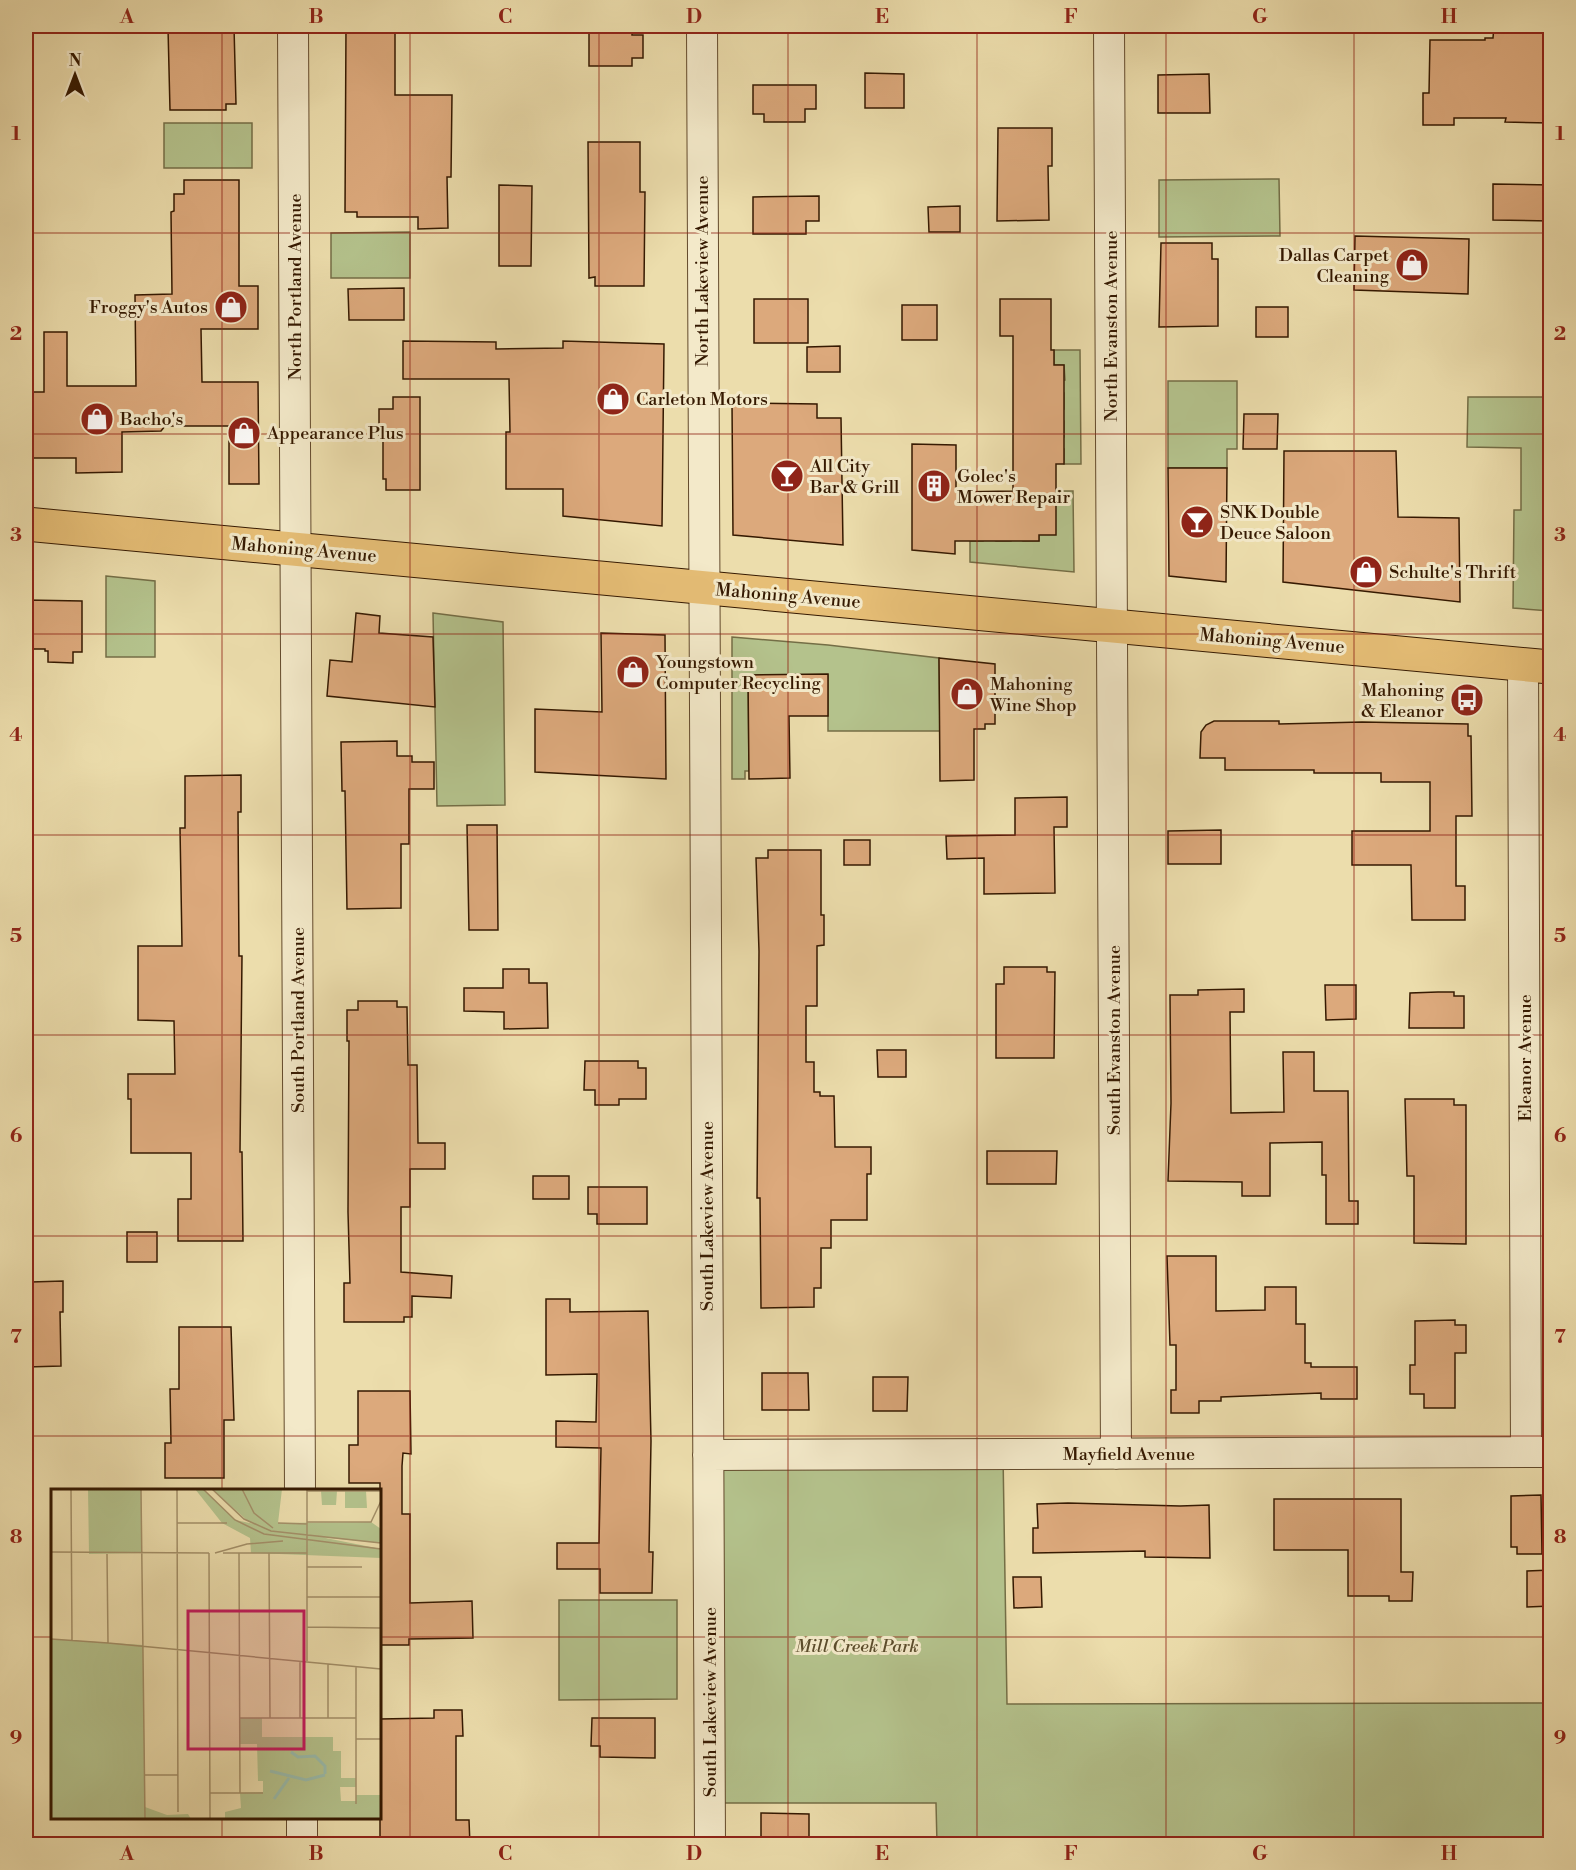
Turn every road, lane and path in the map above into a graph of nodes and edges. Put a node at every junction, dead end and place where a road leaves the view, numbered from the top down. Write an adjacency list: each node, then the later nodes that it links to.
1 (293, 26): 5 (street, North Portland Avenue)
2 (702, 26): 6 (street, North Lakeview Avenue)
3 (1109, 26): 7 (street, North Evanston Avenue)
4 (26, 524): 5 (main road, Mahoning Avenue)
5 (296, 549): 6 (main road, Mahoning Avenue); 12 (street, South Portland Avenue)
6 (704, 588): 7 (main road, Mahoning Avenue); 11 (street, South Lakeview Avenue)
7 (1112, 626): 8 (main road, Mahoning Avenue); 10 (street, South Evanston Avenue)
8 (1537, 666): 9 (street, Eleanor Avenue)
9 (1538, 1452): 10 (street, Mayfield Avenue)
10 (1116, 1454): 11 (street, Mayfield Avenue)
11 (708, 1455): 15 (street, South Lakeview Avenue)
12 (300, 1489)
13 (302, 1819): 14 (street)
14 (302, 1845)
15 (711, 1845)

